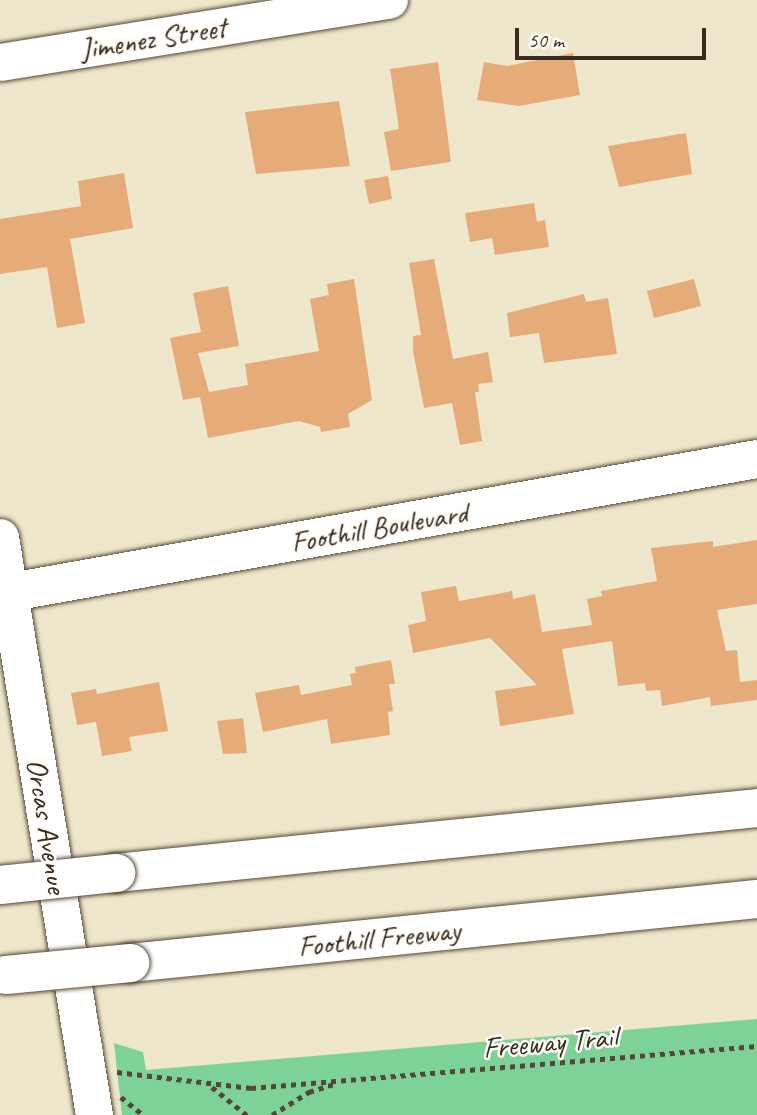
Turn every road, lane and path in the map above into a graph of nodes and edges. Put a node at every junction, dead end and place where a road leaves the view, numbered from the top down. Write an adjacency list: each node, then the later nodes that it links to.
1 (389, 0): 2 (street, Jimenez Street)
2 (0, 62)
3 (757, 459): 5 (main road, Foothill Boulevard)
4 (0, 537): 5 (street, Orcas Avenue)
5 (5, 593): 11 (street, Orcas Avenue)
6 (757, 808): 7 (main road, bridge)
7 (0, 885)
8 (757, 899): 9 (main road, Foothill Freeway, bridge)
9 (3, 975)
10 (757, 1046): 12 (path, Freeway Trail)
11 (86, 1068): 13 (path, Freeway Trail); 14 (street, Orcas Avenue)
12 (346, 1081): 13 (path, Freeway Trail); 16 (path, Freeway Trail)
13 (211, 1086): 15 (path)
14 (94, 1115)
15 (247, 1115)
16 (272, 1115)

